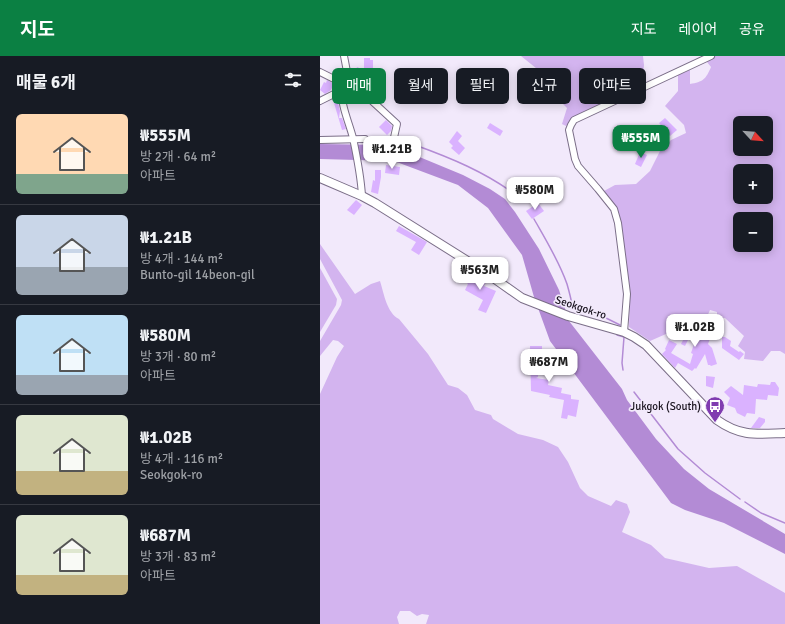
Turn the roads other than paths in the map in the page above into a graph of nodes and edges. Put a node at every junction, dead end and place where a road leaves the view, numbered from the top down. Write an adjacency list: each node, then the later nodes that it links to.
1 (344, 56): 3 (street)
2 (711, 56): 16 (street)
3 (346, 68)
4 (320, 72): 5 (street)
5 (332, 78)
6 (332, 95): 7 (street)
7 (320, 101)
8 (344, 104): 12 (street)
9 (375, 104): 13 (street)
10 (365, 139): 12 (street)
11 (320, 140): 12 (street)
12 (354, 141): 15 (street)
13 (393, 142)
14 (320, 178): 15 (street, Seokgok-ro)
15 (362, 196): 16 (street, Seokgok-ro)
16 (624, 332): 17 (street, Seokgok-ro)
17 (785, 434)

